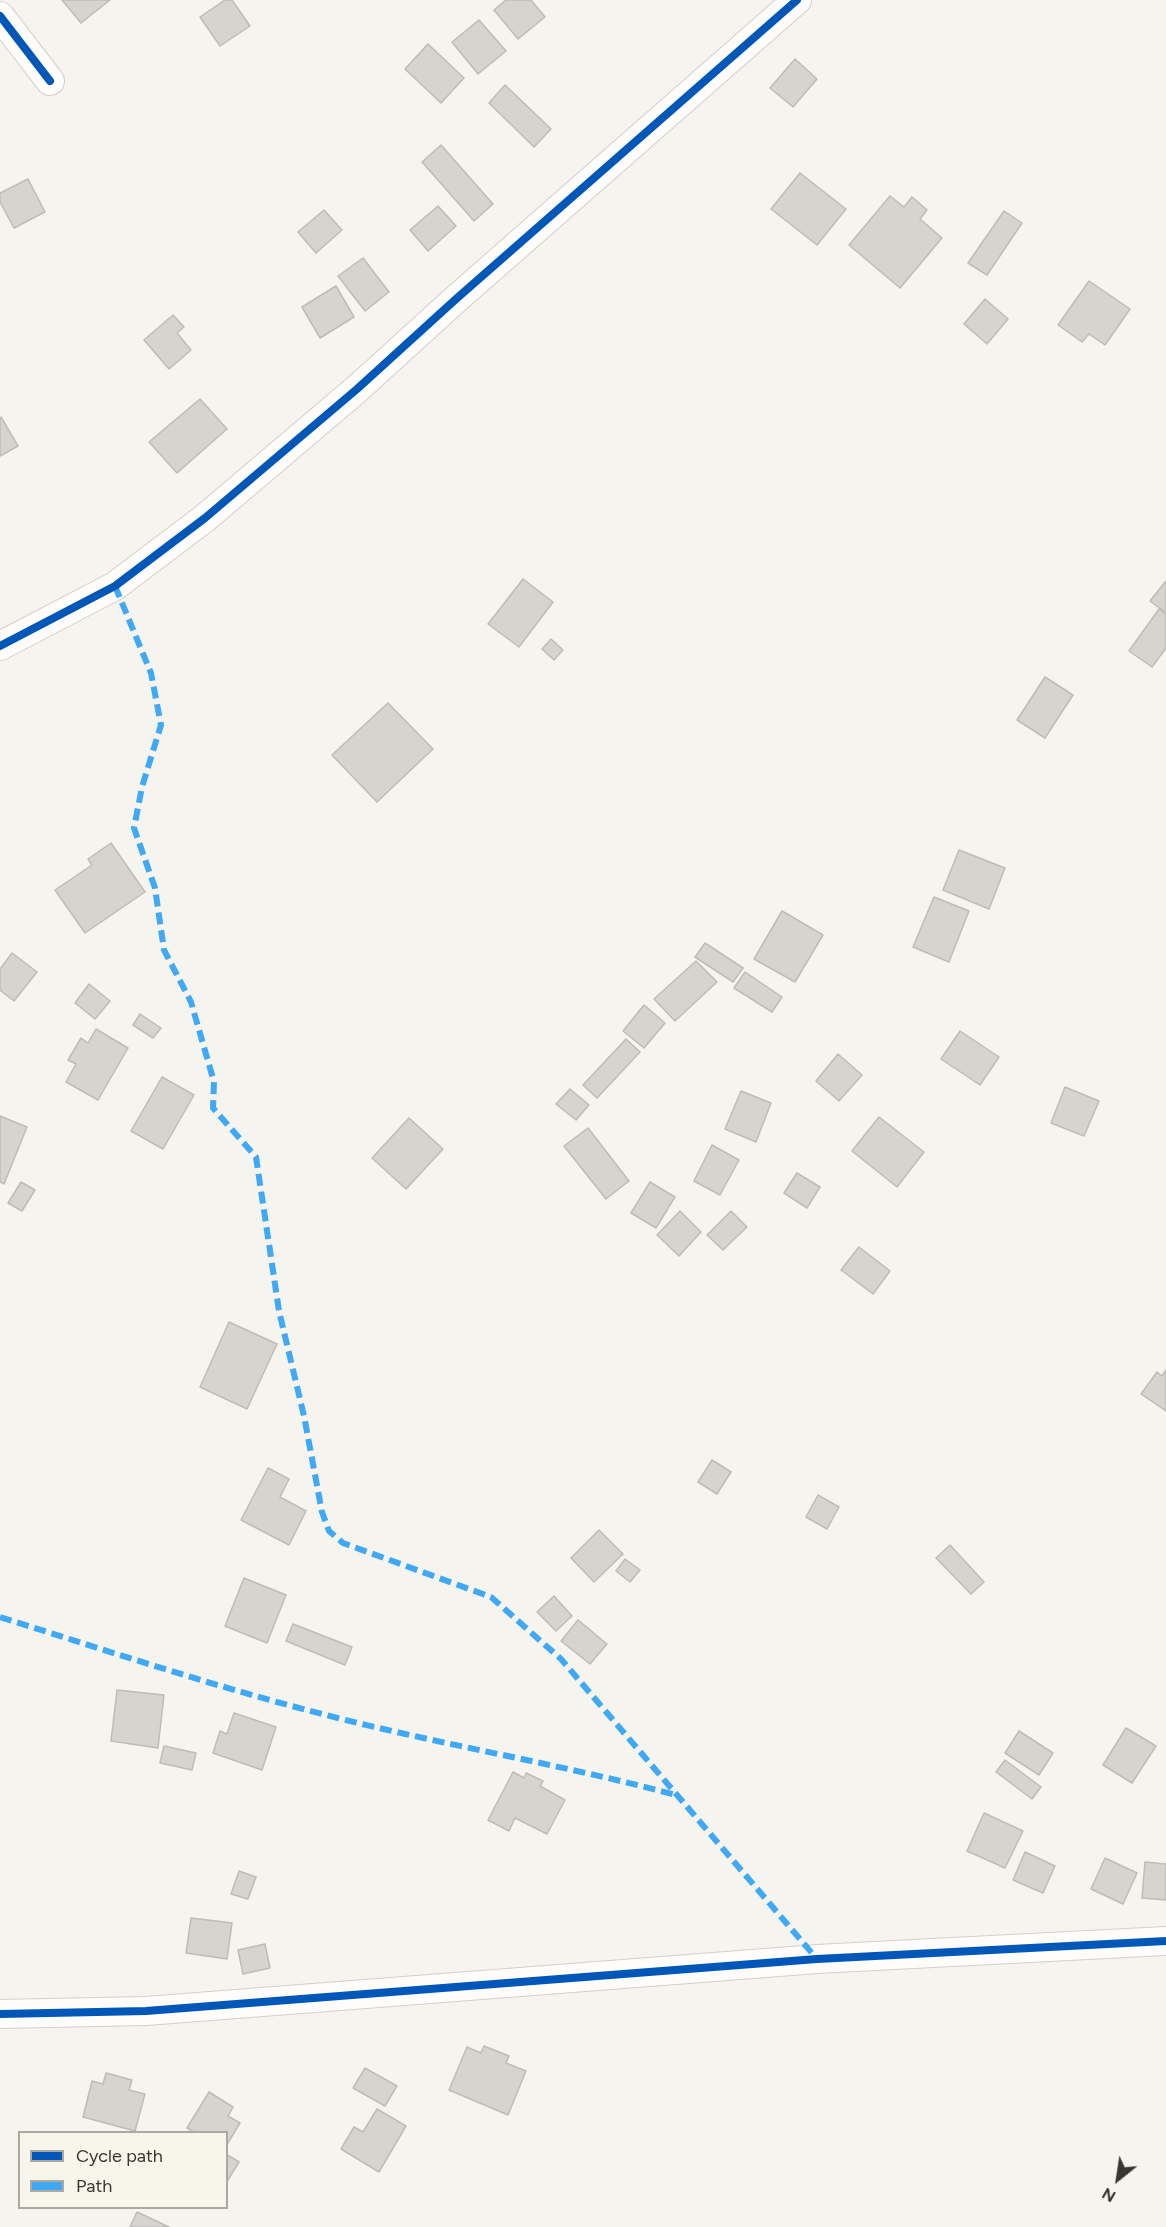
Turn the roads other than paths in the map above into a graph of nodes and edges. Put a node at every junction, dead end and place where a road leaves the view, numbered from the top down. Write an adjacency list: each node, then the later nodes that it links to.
1 (797, 0): 4 (street)
2 (0, 16): 3 (street)
3 (50, 81)
4 (0, 646)
5 (1166, 1941): 6 (street)
6 (0, 2013)

